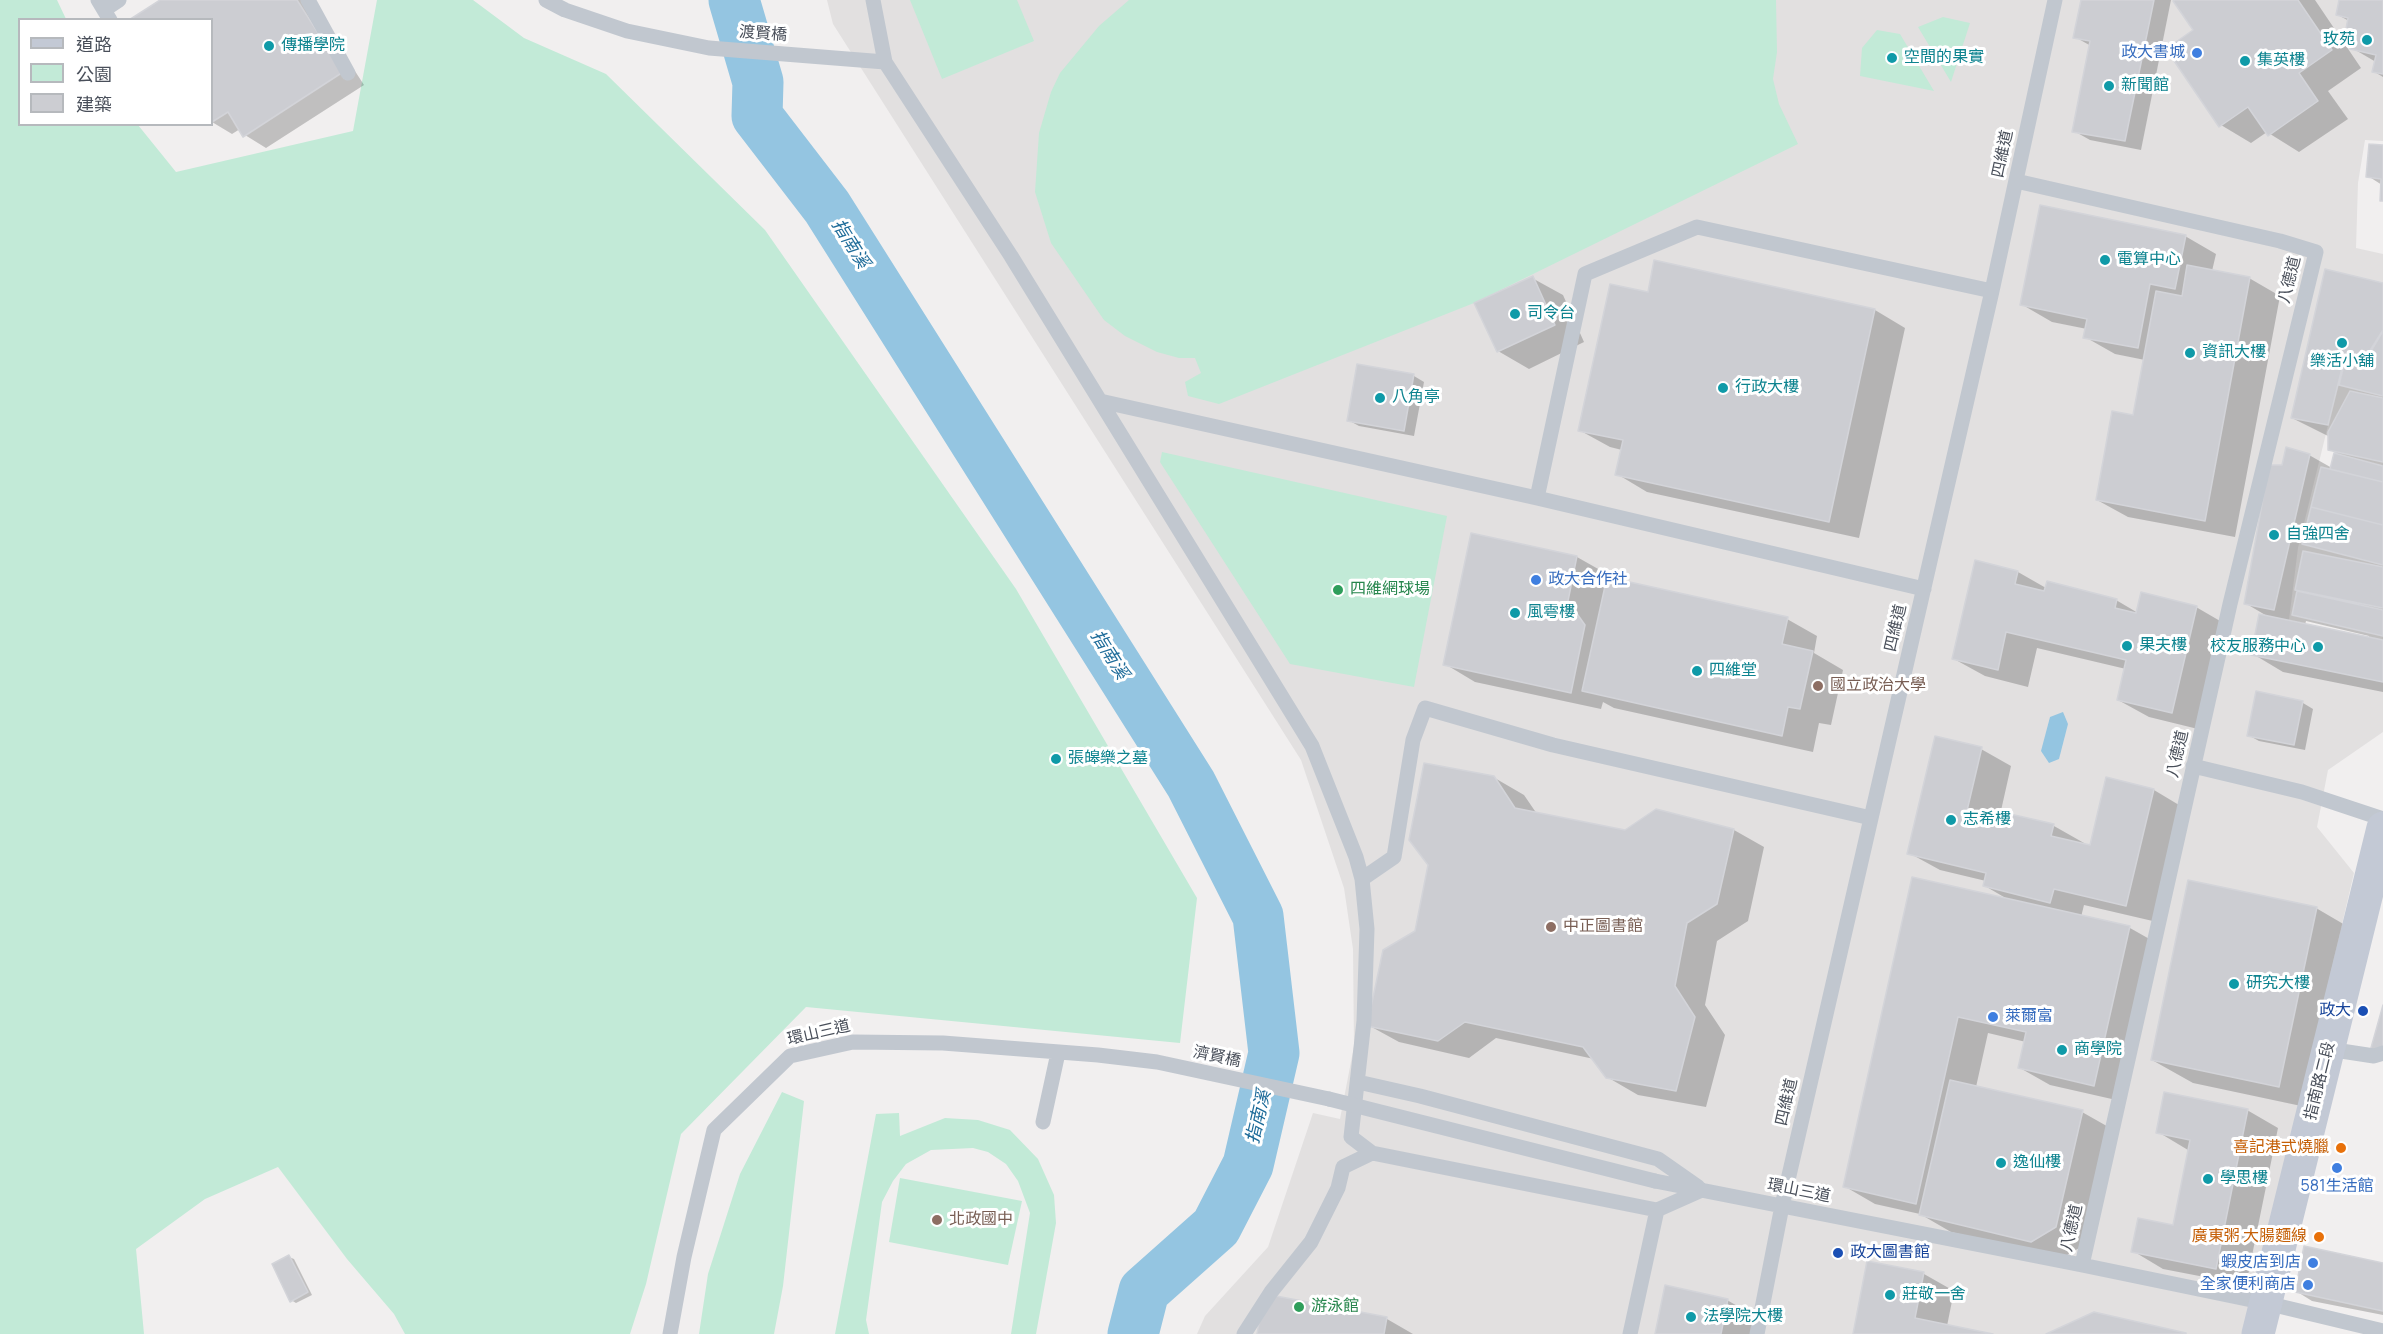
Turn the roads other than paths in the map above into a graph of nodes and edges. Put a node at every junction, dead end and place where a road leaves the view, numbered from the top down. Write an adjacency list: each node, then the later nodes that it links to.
1 (119, 0): 6 (lane)
2 (308, 0): 8 (lane)
3 (546, 0): 7 (lane, 渡賢橋)
4 (873, 0): 7 (lane)
5 (2055, 0): 9 (lane, 四維道)
6 (104, 10)
7 (885, 62): 11 (lane)
8 (348, 73)
9 (2016, 181): 10 (lane, 四維道); 14 (lane, 八德道)
10 (1992, 291): 12 (lane); 13 (lane, 四維道)
11 (1101, 402): 12 (lane); 18 (lane)
12 (1537, 498): 13 (lane)
13 (1924, 589): 15 (lane, 四維道)
14 (2193, 766): 16 (lane); 30 (lane, 八德道)
15 (1871, 818): 18 (lane); 28 (lane, 四維道)
16 (2383, 819)
17 (2383, 828): 19 (street, 指南路二段)
18 (1362, 879): 23 (lane)
19 (2328, 1049): 21 (lane); 31 (street, 指南路二段)
20 (1058, 1053): 22 (lane, 環山三道); 25 (lane); 33 (lane, 環山三道)
21 (2383, 1053)
22 (1098, 1055): 24 (lane, 濟賢橋)
23 (1358, 1082): 26 (lane); 27 (lane)
24 (1329, 1099): 27 (lane, 環山三道, bridge)
25 (1043, 1122)
26 (1372, 1153): 29 (lane); 34 (lane)
27 (1702, 1190): 28 (lane, 環山三道); 29 (lane)
28 (1782, 1206): 30 (lane, 環山三道); 36 (lane, 四維道)
29 (1657, 1210): 35 (lane)
30 (2082, 1265): 31 (lane, 環山三道)
31 (2262, 1318): 32 (lane, 環山三道)
32 (2383, 1331)
33 (670, 1334)
34 (1244, 1334)
35 (1630, 1334)
36 (1757, 1334)

